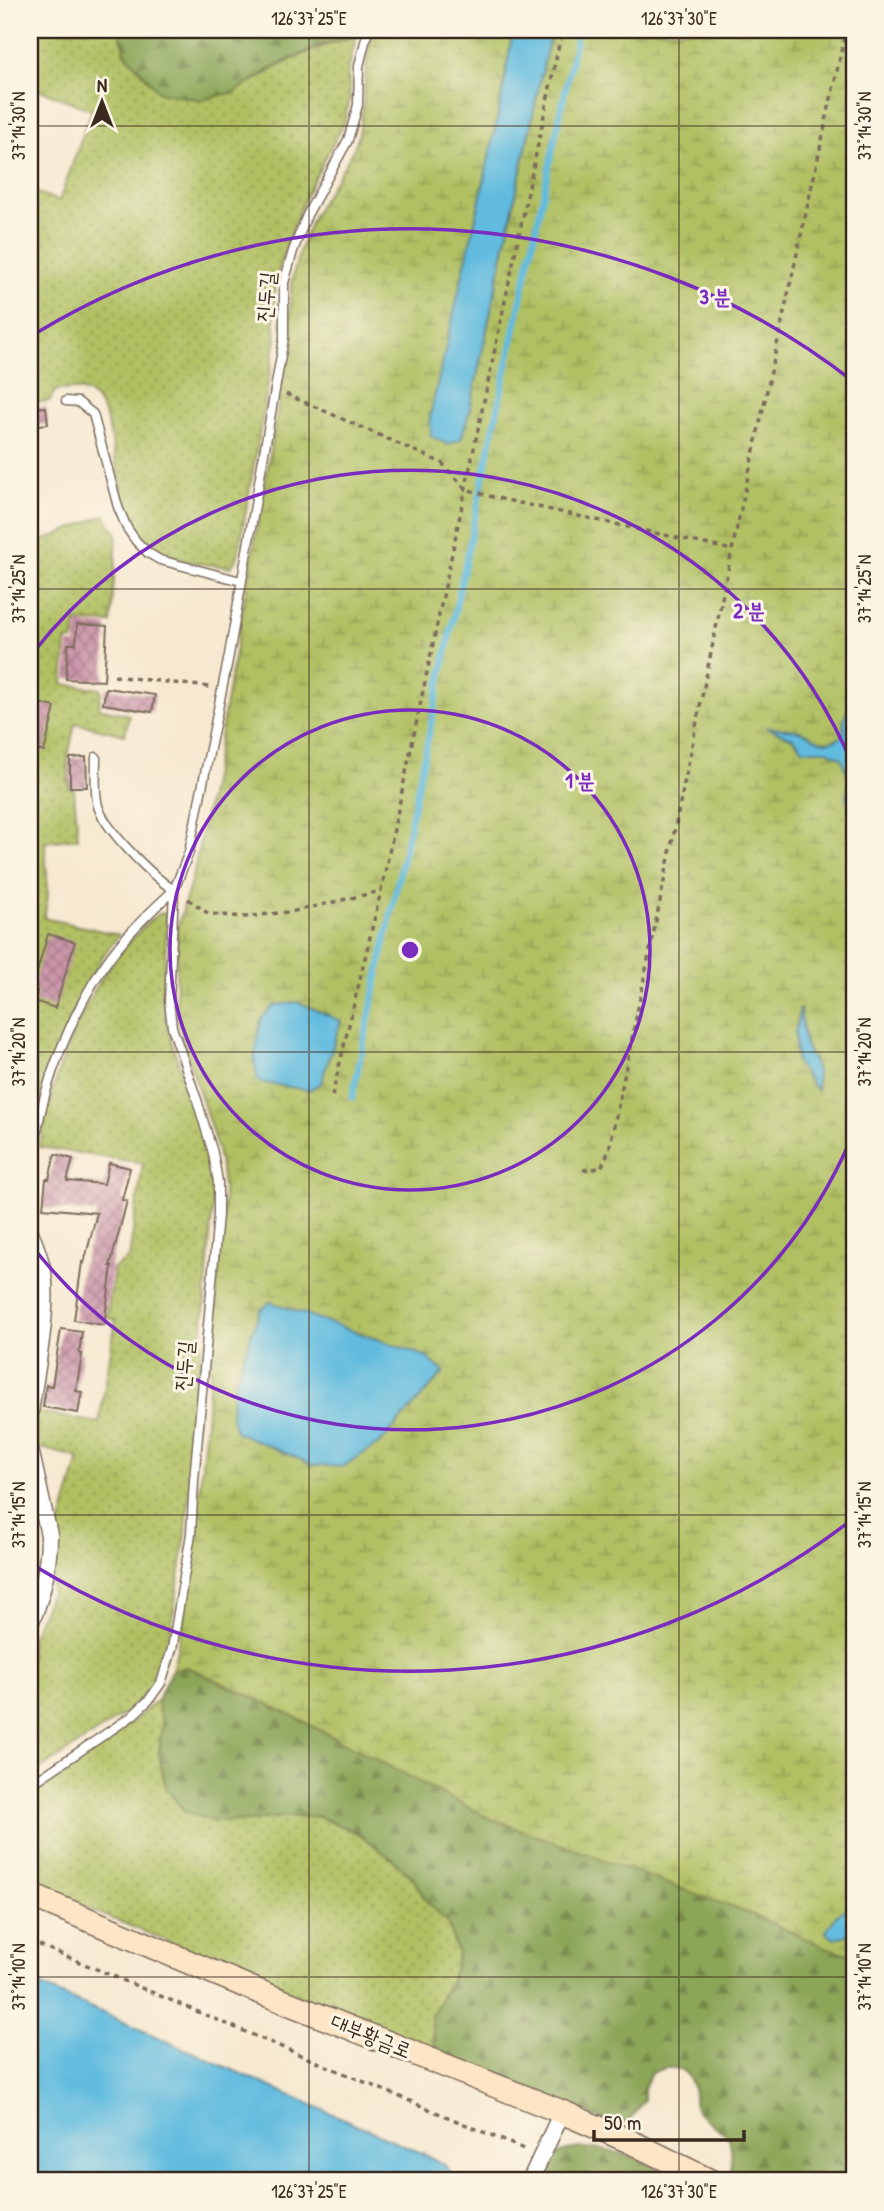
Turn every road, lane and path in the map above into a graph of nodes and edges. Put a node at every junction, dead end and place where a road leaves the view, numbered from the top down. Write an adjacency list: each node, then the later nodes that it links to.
1 (368, 30): 4 (lane, 진두길)
2 (562, 30): 6 (path)
3 (846, 30): 7 (path)
4 (275, 389): 6 (path); 8 (lane, 진두길)
5 (66, 401): 8 (lane)
6 (466, 489): 7 (path); 13 (path)
7 (732, 550): 15 (path)
8 (242, 581): 10 (lane, 진두길)
9 (114, 676): 10 (path)
10 (223, 688): 12 (lane, 진두길)
11 (96, 757): 12 (lane)
12 (174, 890): 13 (path); 16 (lane, 진두길); 20 (lane, 진두길)
13 (381, 891): 14 (path)
14 (332, 1096)
15 (583, 1170)
16 (30, 1230): 17 (street, 진두길)
17 (30, 1413)
18 (30, 1449): 19 (street)
19 (30, 1624)
20 (30, 1785)
21 (30, 1895): 23 (main road, 대부황금로)
22 (30, 1941): 24 (path)
23 (562, 2112): 24 (street); 26 (main road, 대부황금로)
24 (541, 2157): 25 (street)
25 (530, 2181)
26 (710, 2181)

